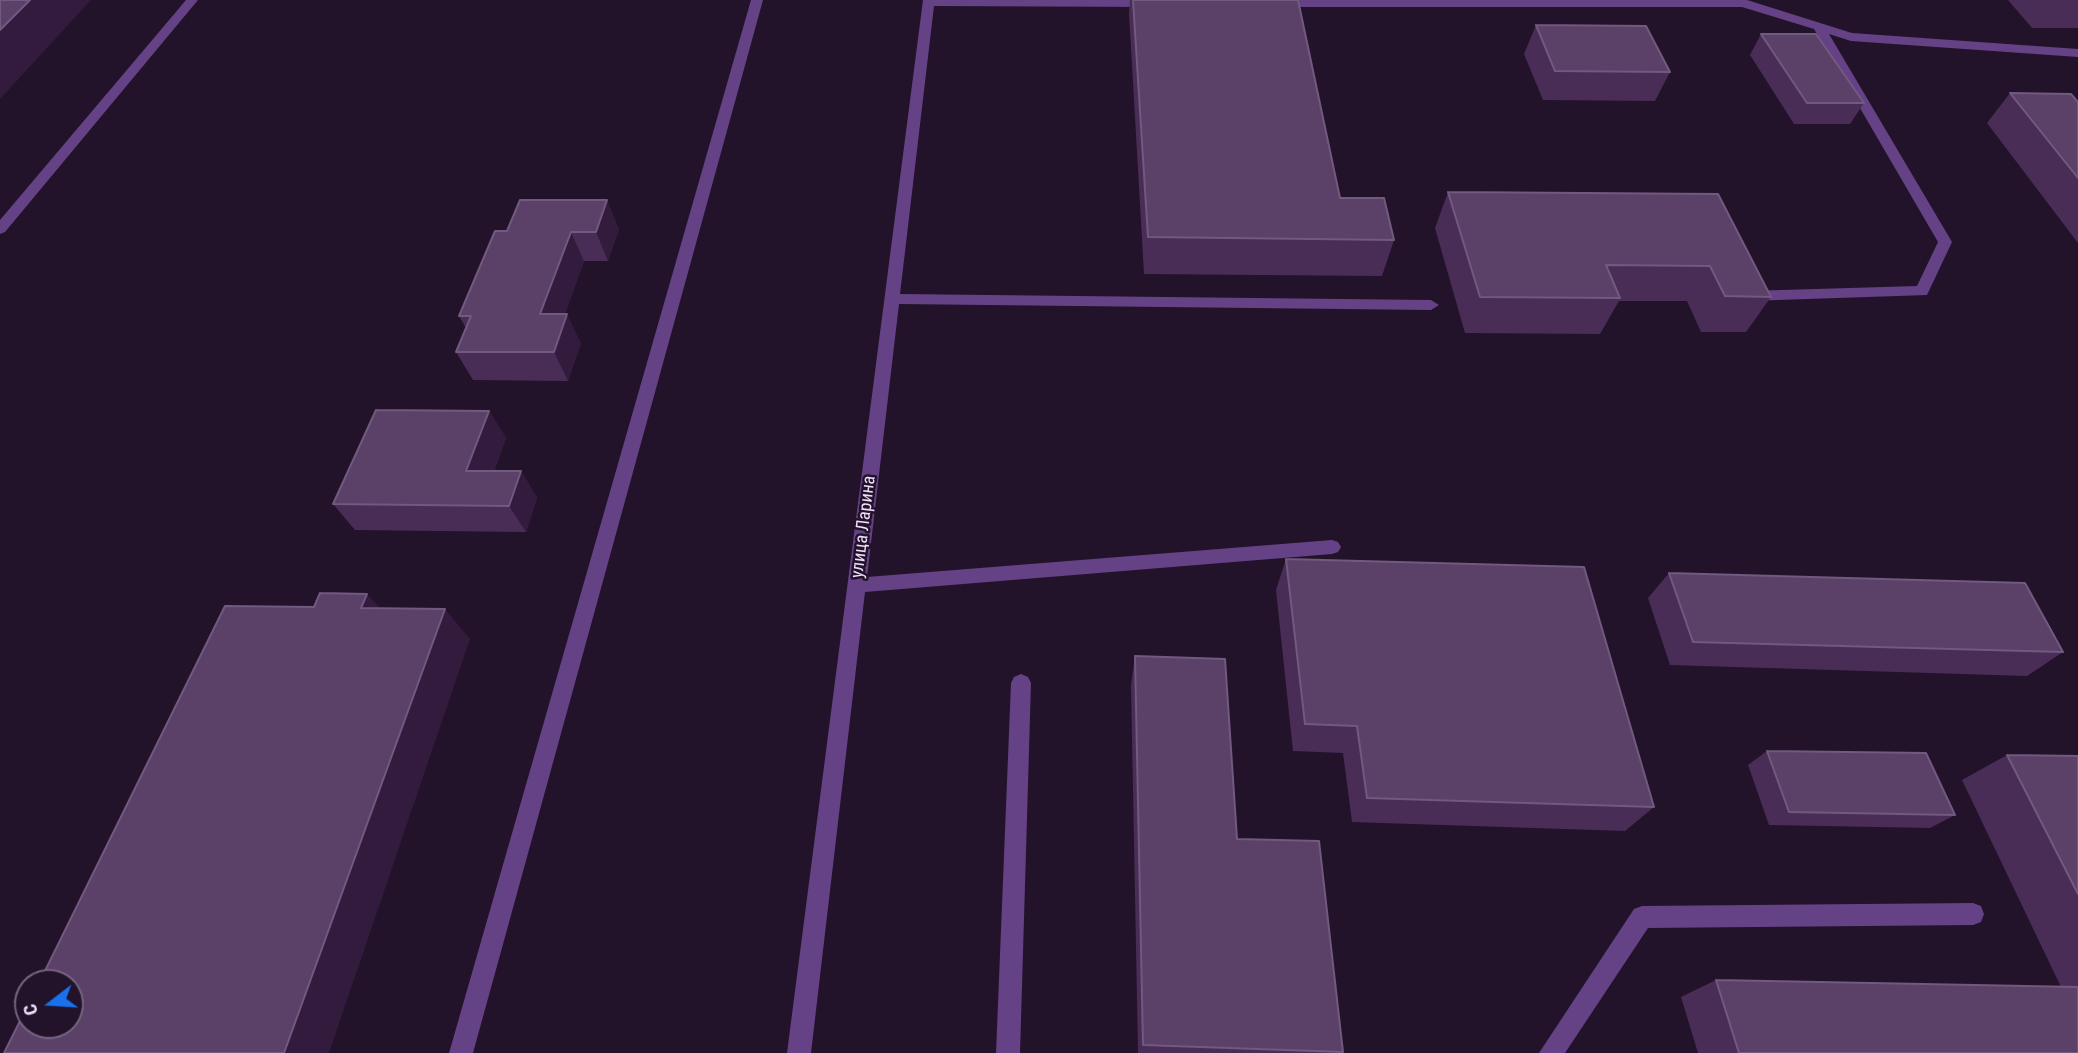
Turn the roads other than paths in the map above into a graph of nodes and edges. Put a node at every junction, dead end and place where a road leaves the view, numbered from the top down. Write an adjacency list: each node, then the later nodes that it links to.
1 (192, 0): 9 (street)
2 (757, 0): 17 (street)
3 (929, 1): 5 (street); 11 (street, улица Ларина)
4 (1742, 1): 6 (street); 7 (street)
5 (1163, 2)
6 (1260, 3)
7 (1818, 26): 8 (street); 10 (street)
8 (2078, 53)
9 (0, 229)
10 (1745, 296)
11 (892, 299): 12 (street); 14 (street, улица Ларина)
12 (1432, 305)
13 (1332, 547): 14 (street)
14 (857, 585): 18 (street, улица Ларина)
15 (1021, 683): 19 (street)
16 (1973, 914): 20 (street)
17 (461, 1053)
18 (799, 1053)
19 (1008, 1053)
20 (1551, 1053)

